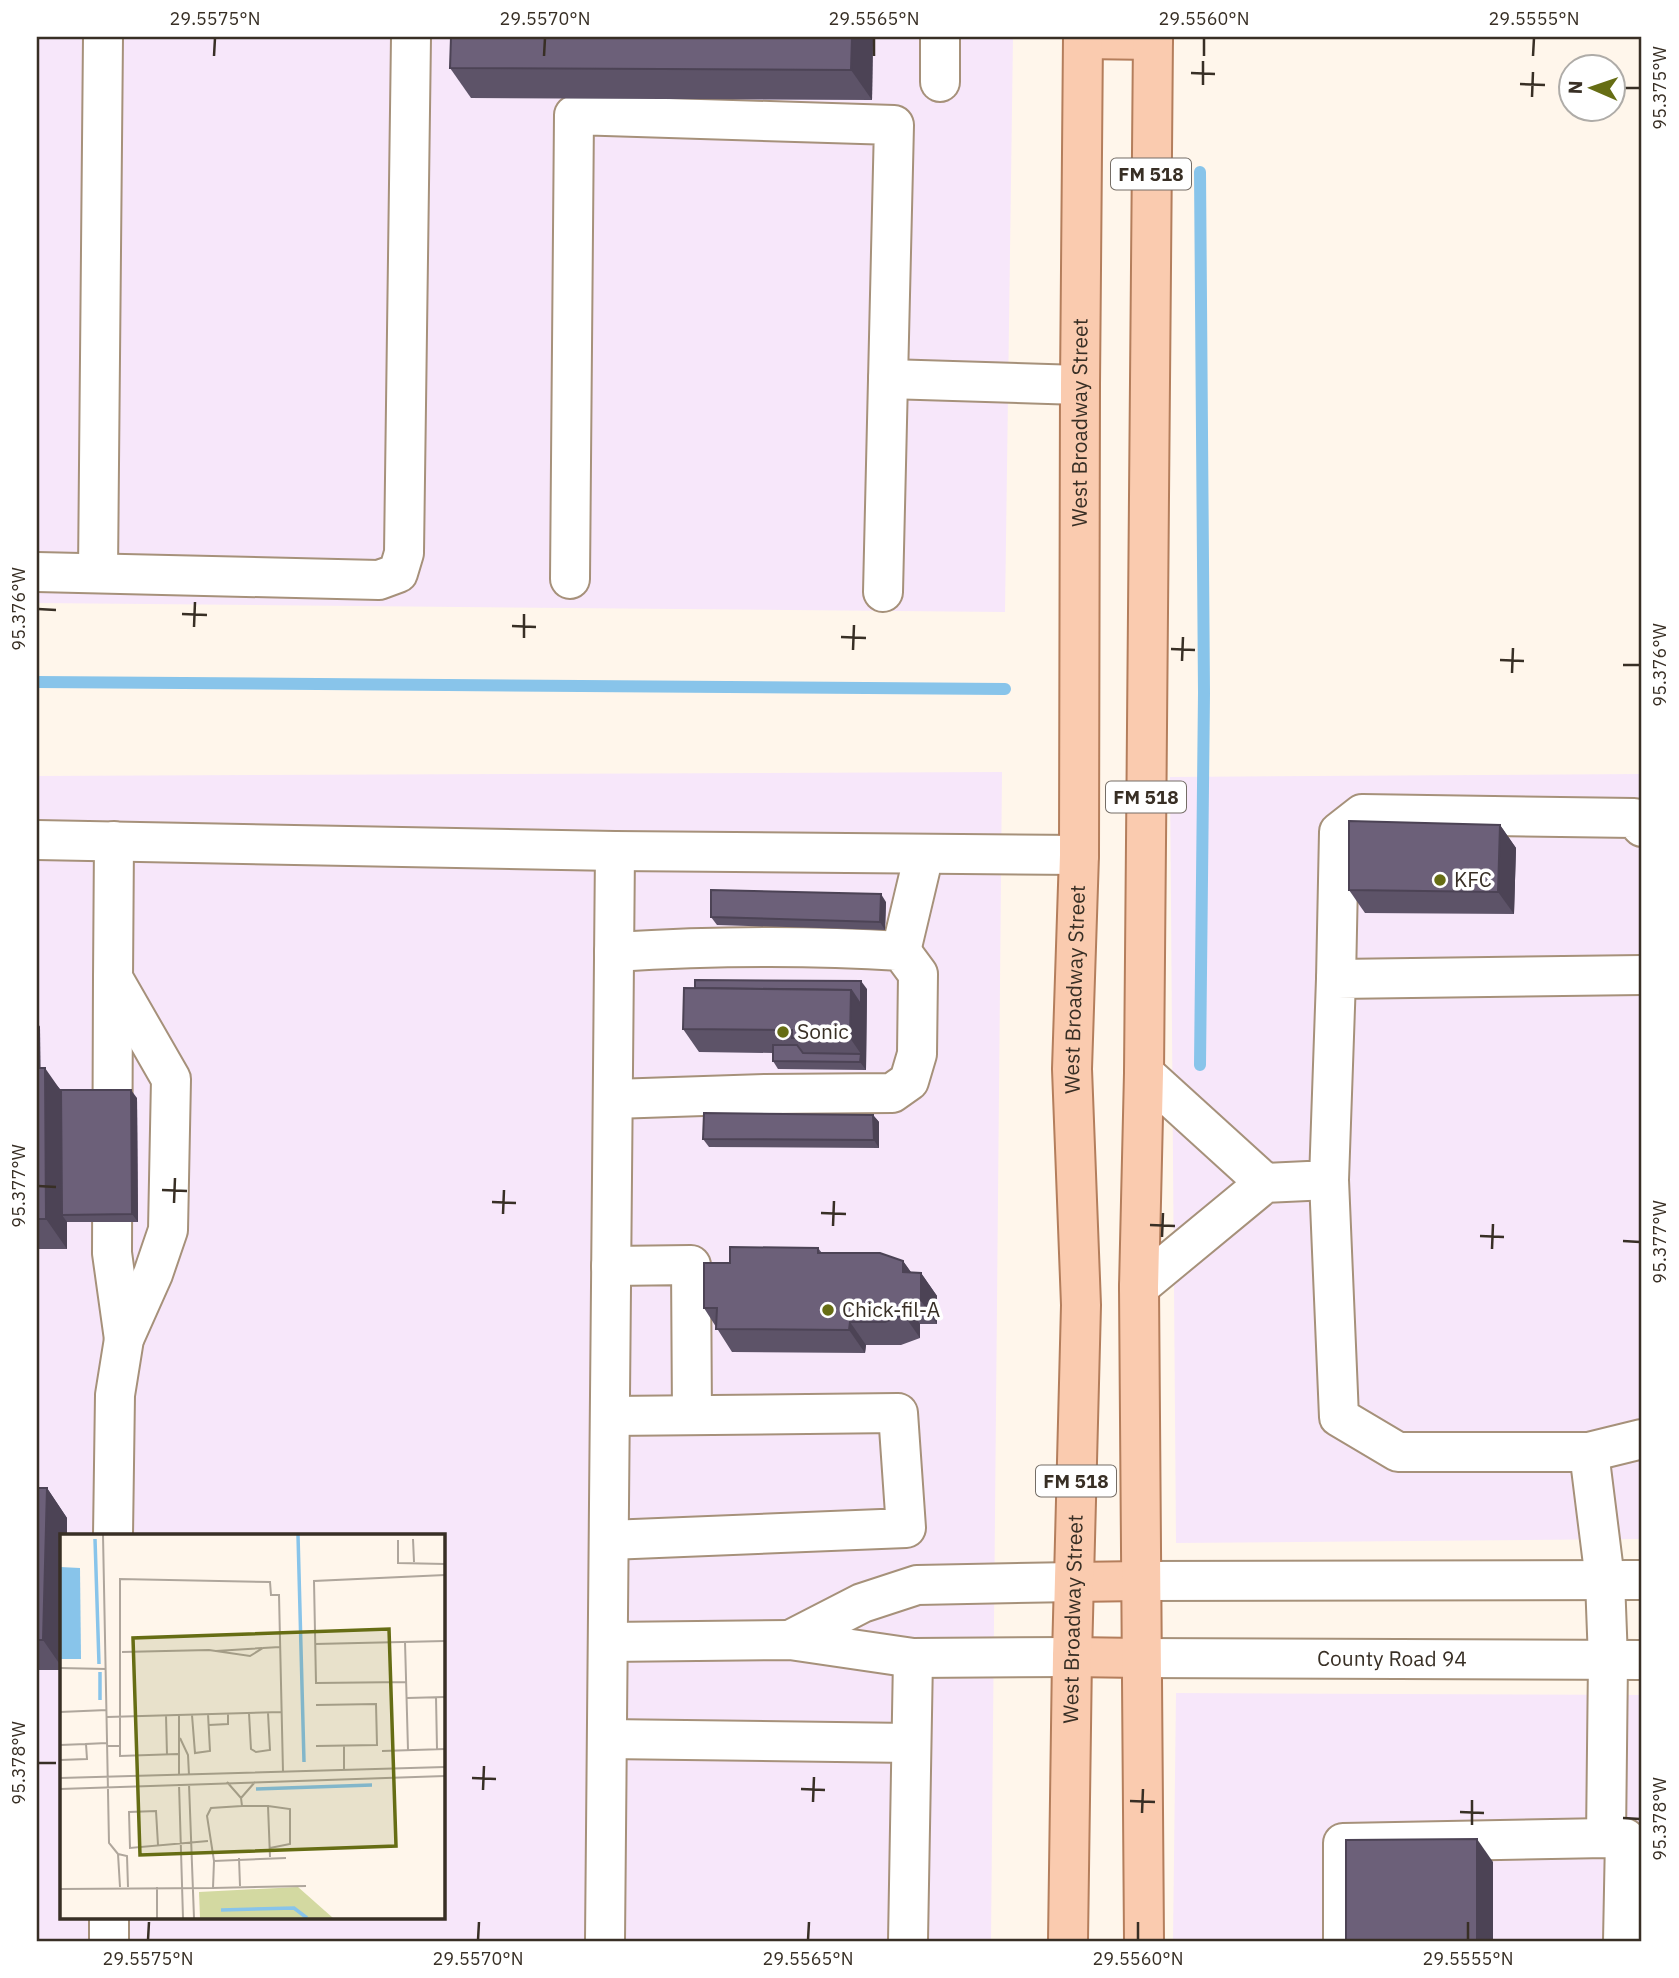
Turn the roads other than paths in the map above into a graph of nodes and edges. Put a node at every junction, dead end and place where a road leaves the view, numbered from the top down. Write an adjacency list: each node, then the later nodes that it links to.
1 (103, 37): 10 (street)
2 (411, 37): 10 (street)
3 (940, 37): 6 (street)
4 (1083, 38): 5 (main road); 8 (main road, West Broadway Street / FM 518)
5 (1153, 38): 24 (main road, FM 518)
6 (940, 82)
7 (888, 379): 8 (street); 11 (street); 12 (street)
8 (1080, 386): 18 (main road, West Broadway Street / FM 518)
9 (37, 572): 10 (street)
10 (98, 572)
11 (570, 579)
12 (883, 592)
13 (1642, 827): 23 (street)
14 (37, 840): 15 (street)
15 (114, 841): 16 (street); 22 (street)
16 (615, 851): 17 (street); 20 (street)
17 (924, 853): 18 (street); 19 (street)
18 (1079, 855): 39 (main road, West Broadway Street / FM 518)
19 (901, 951): 20 (street); 25 (street)
20 (614, 952): 25 (street)
21 (1642, 975): 23 (street)
22 (113, 978): 30 (street); 30 (street)
23 (1336, 979): 26 (street)
24 (1144, 1073): 27 (street); 29 (main road, FM 518)
25 (613, 1099): 28 (street)
26 (1329, 1180): 27 (street); 34 (street)
27 (1265, 1183): 29 (street)
28 (611, 1266): 31 (street); 32 (street)
29 (1139, 1287): 38 (main road, FM 518)
30 (124, 1339): 35 (street)
31 (692, 1415): 32 (street); 36 (street)
32 (610, 1416): 36 (street)
33 (1642, 1439): 34 (street)
34 (1590, 1452): 37 (street)
35 (113, 1534)
36 (609, 1540): 41 (street)
37 (1624, 1580): 38 (street); 45 (street)
38 (1141, 1581): 39 (main road); 44 (main road, FM 518)
39 (1074, 1582): 40 (street); 42 (main road, West Broadway Street / FM 518)
40 (790, 1640): 41 (street); 43 (street)
41 (608, 1642): 46 (street)
42 (1072, 1657): 43 (street); 44 (main road); 53 (main road, West Broadway Street / FM 518)
43 (913, 1658): 47 (street)
44 (1140, 1658): 45 (street, County Road 94); 54 (main road, FM 518)
45 (1625, 1660): 48 (street)
46 (607, 1739): 47 (street); 51 (street)
47 (911, 1743): 52 (street)
48 (1606, 1838): 55 (street); 56 (street)
49 (109, 1918): 50 (street)
50 (109, 1941)
51 (605, 1941)
52 (908, 1941)
53 (1068, 1941)
54 (1144, 1941)
55 (1343, 1941)
56 (1623, 1941)

